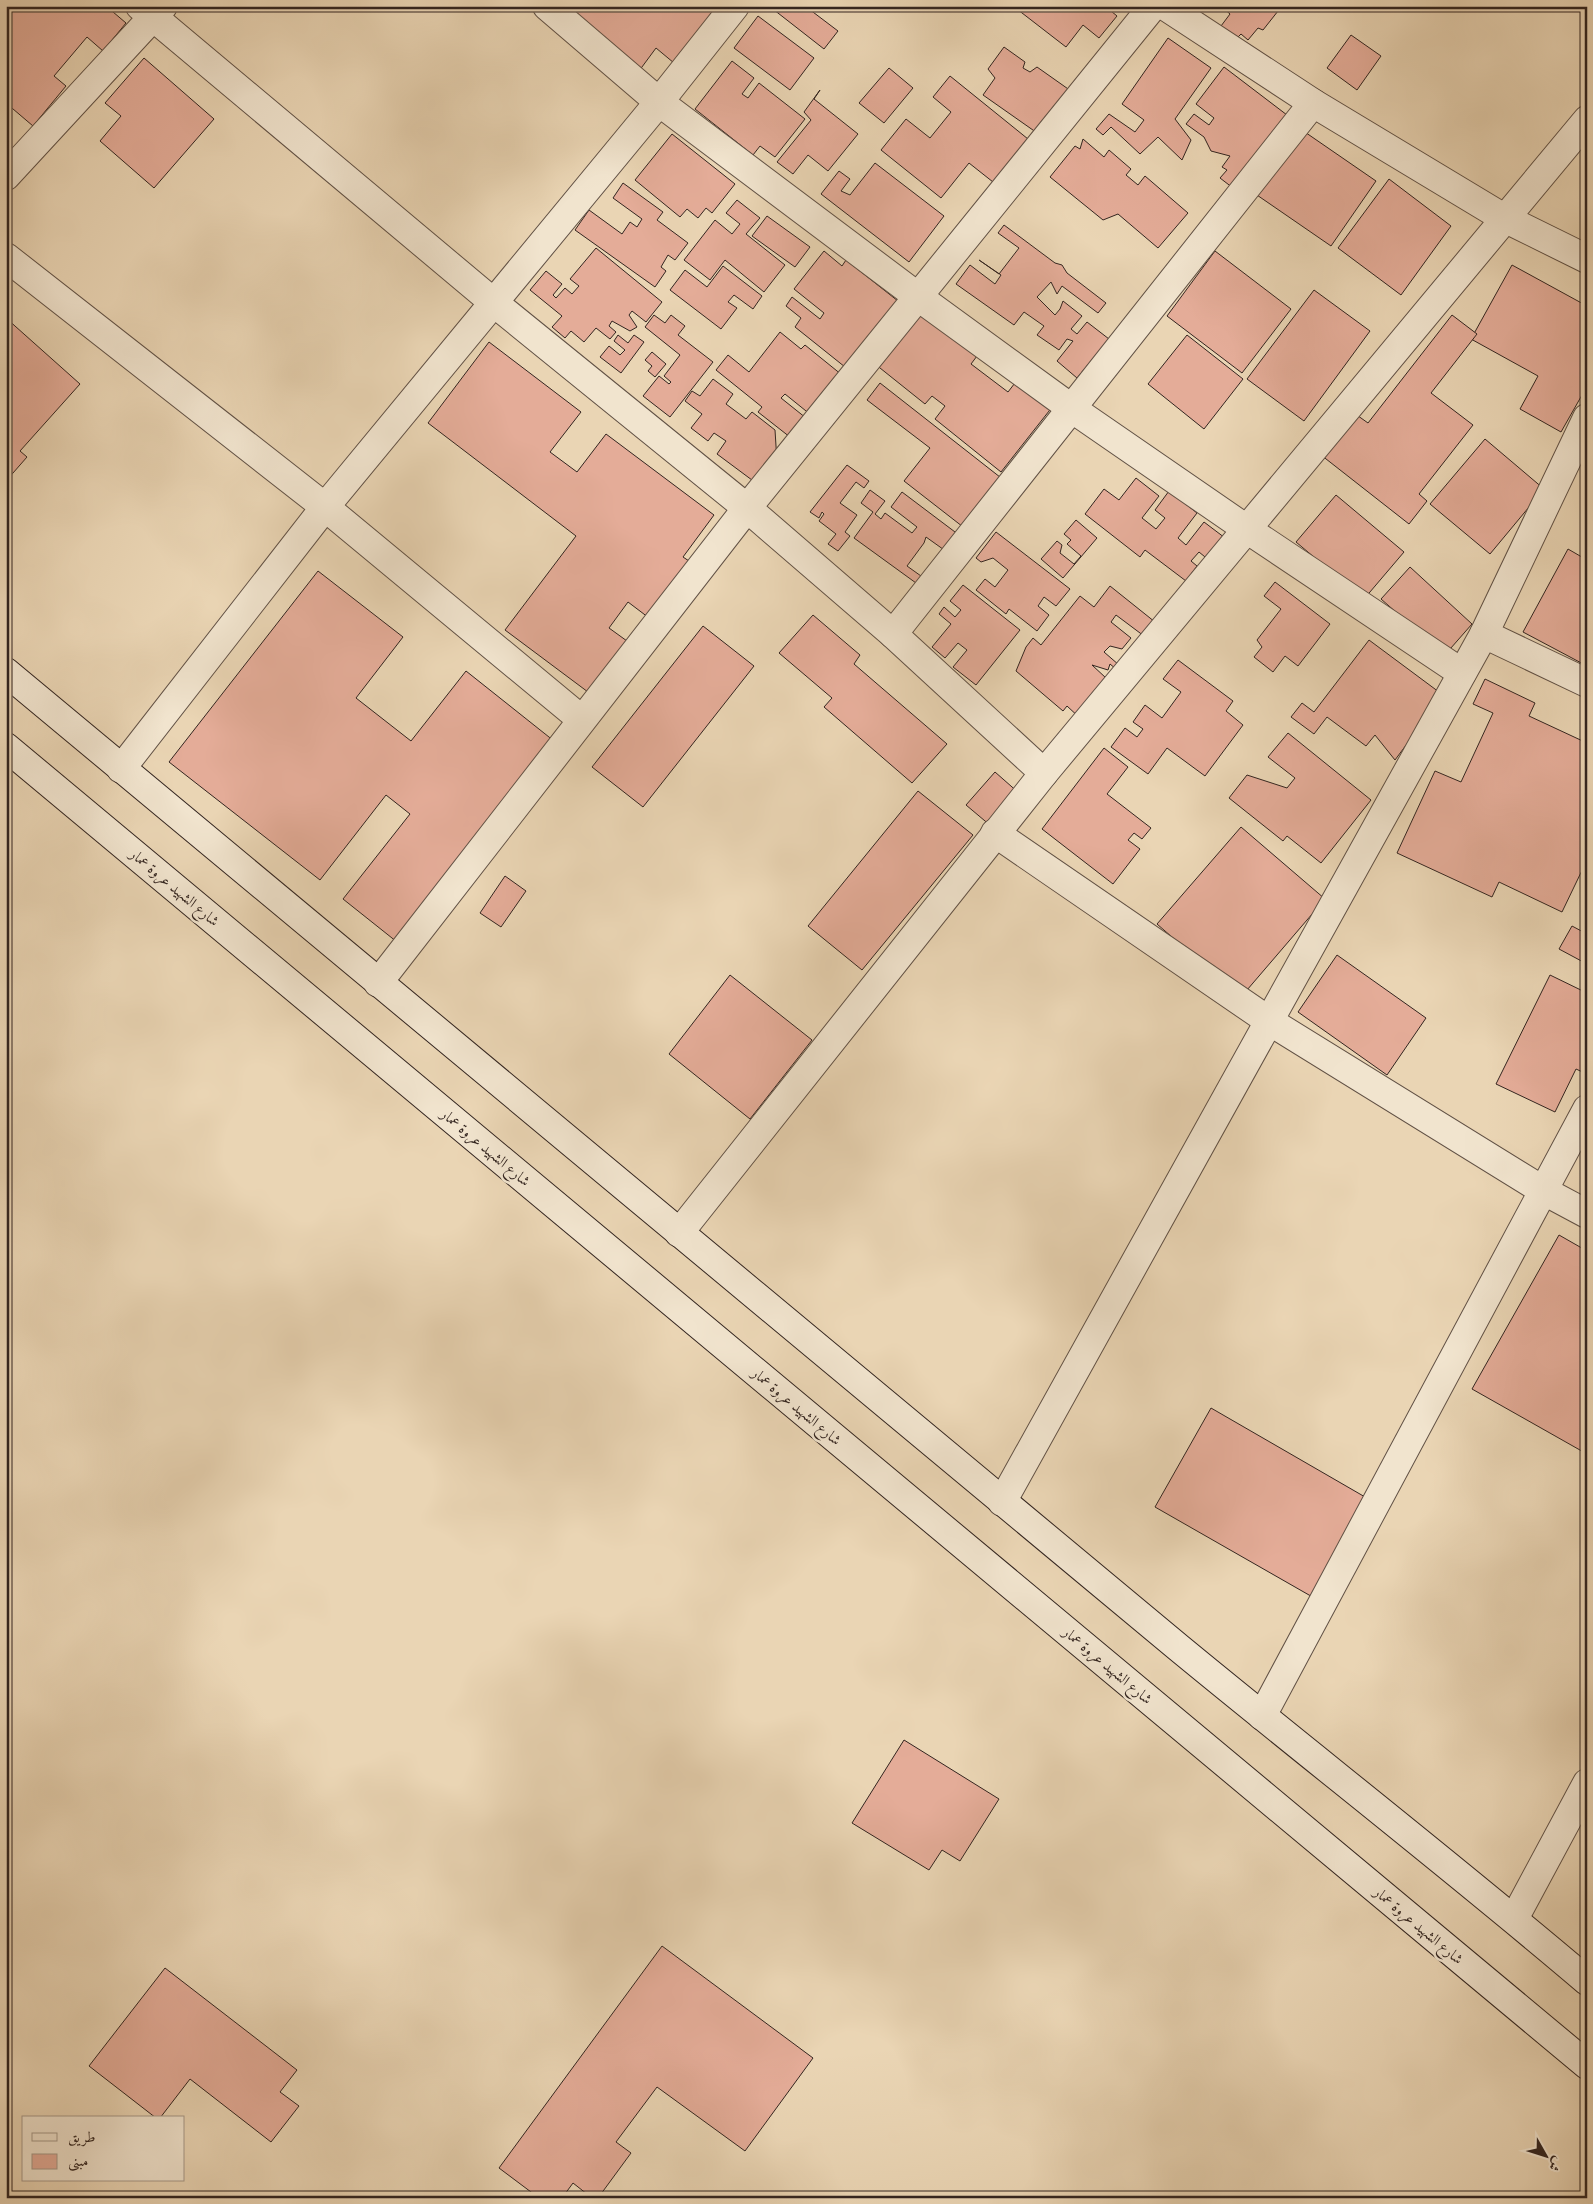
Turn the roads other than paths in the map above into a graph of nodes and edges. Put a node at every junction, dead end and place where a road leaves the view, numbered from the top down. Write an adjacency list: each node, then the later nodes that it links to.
1 (547, 6): 6 (street)
2 (735, 6): 6 (street)
3 (1153, 6): 13 (street)
4 (1165, 6): 7 (street)
5 (152, 10): 9 (street); 14 (street)
6 (659, 102): 13 (street); 14 (street)
7 (1313, 102): 10 (street); 15 (street)
8 (1587, 120): 10 (street)
9 (6, 176)
10 (1504, 218): 12 (street); 19 (street)
11 (6, 257): 17 (street)
12 (1587, 259)
13 (917, 296): 15 (street); 18 (street)
14 (494, 302): 17 (street); 18 (street)
15 (1071, 408): 19 (street); 20 (street)
16 (1587, 418): 21 (street)
17 (325, 507): 25 (street); 27 (street)
18 (747, 508): 20 (street); 25 (street)
19 (1248, 530): 23 (street); 28 (street)
20 (893, 634): 28 (street)
21 (1484, 634): 23 (street); 24 (street)
22 (6, 672): 27 (street)
23 (1462, 673): 31 (street)
24 (1587, 683)
25 (581, 719): 30 (street)
26 (6, 747): 41 (street, شارع الشهيد عروة عمار)
27 (121, 769): 30 (street)
28 (1044, 773): 29 (street)
29 (995, 833): 31 (street); 35 (street)
30 (378, 982): 35 (street)
31 (1269, 1021): 33 (street); 36 (street)
32 (1587, 1109): 33 (street)
33 (1544, 1191): 34 (street); 37 (street)
34 (1587, 1214)
35 (678, 1233): 36 (street)
36 (1002, 1502): 37 (street)
37 (1262, 1716): 39 (street)
38 (1587, 1783): 39 (street)
39 (1514, 1919): 40 (street)
40 (1587, 1981)
41 (1587, 2065)

